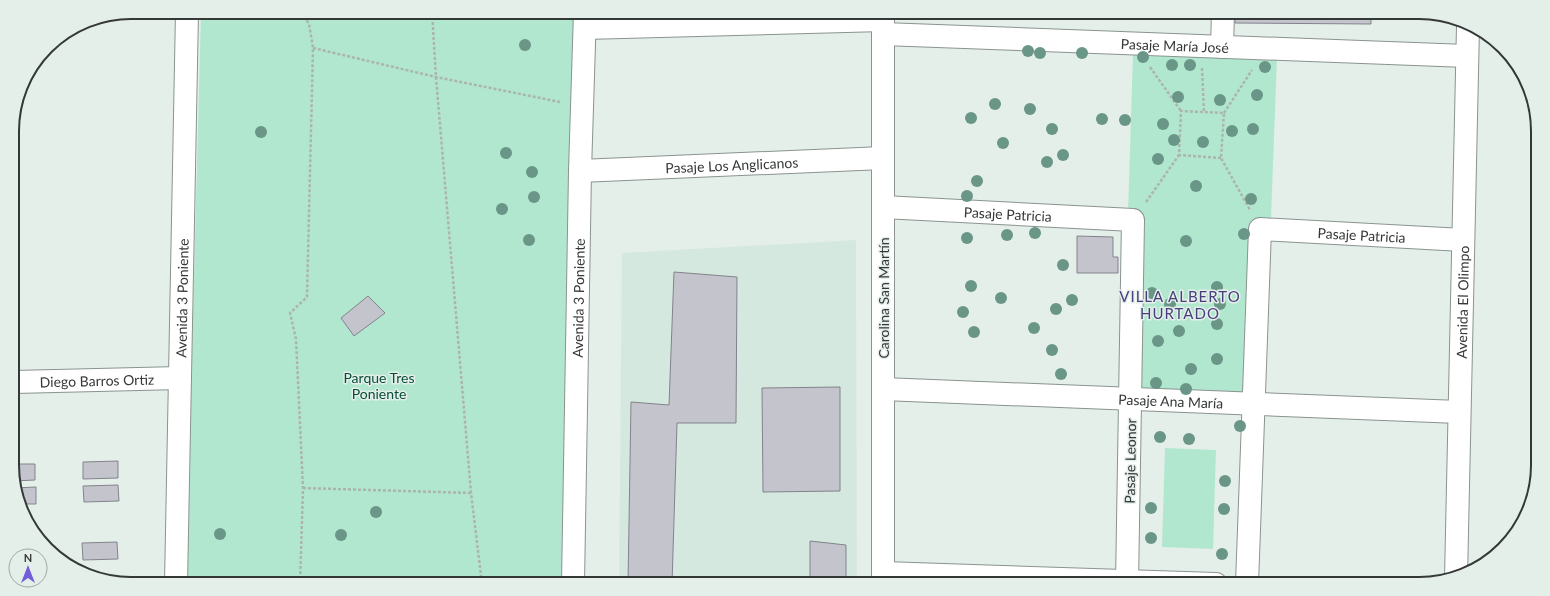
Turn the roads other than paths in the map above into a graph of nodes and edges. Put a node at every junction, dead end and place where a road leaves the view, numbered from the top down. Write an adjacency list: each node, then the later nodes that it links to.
1 (187, 19): 13 (street, Avenida 3 Poniente)
2 (1223, 19): 6 (street)
3 (585, 20): 4 (street, Pasaje María José); 9 (street, Avenida 3 Poniente)
4 (883, 22): 6 (street, Pasaje María José); 8 (street, Carolina San Martín)
5 (1468, 31): 7 (street, Avenida El Olimpo)
6 (1222, 47): 7 (street, Pasaje María José)
7 (1467, 56): 12 (street, Avenida El Olimpo)
8 (883, 158): 9 (street, Pasaje Los Anglicanos); 10 (street, Carolina San Martín)
9 (580, 171): 21 (street, Avenida 3 Poniente)
10 (883, 207): 11 (street, Pasaje Patricia); 15 (street, Carolina San Martín)
11 (1132, 220): 16 (street, Pasaje Leonor)
12 (1463, 240): 17 (street, Pasaje Patricia); 18 (street, Avenida El Olimpo)
13 (180, 378): 14 (street, Diego Barros Ortiz); 20 (street, Avenida 3 Poniente)
14 (19, 382)
15 (883, 389): 16 (street, Pasaje Ana María); 22 (street, Carolina San Martín)
16 (1131, 399): 17 (street, Pasaje Ana María); 23 (street, Pasaje Leonor)
17 (1254, 404): 18 (street, Pasaje Ana María); 24 (street)
18 (1459, 412): 19 (street, Avenida El Olimpo)
19 (1456, 571)
20 (176, 577)
21 (573, 577)
22 (883, 577)
23 (1127, 577)
24 (1247, 577)

